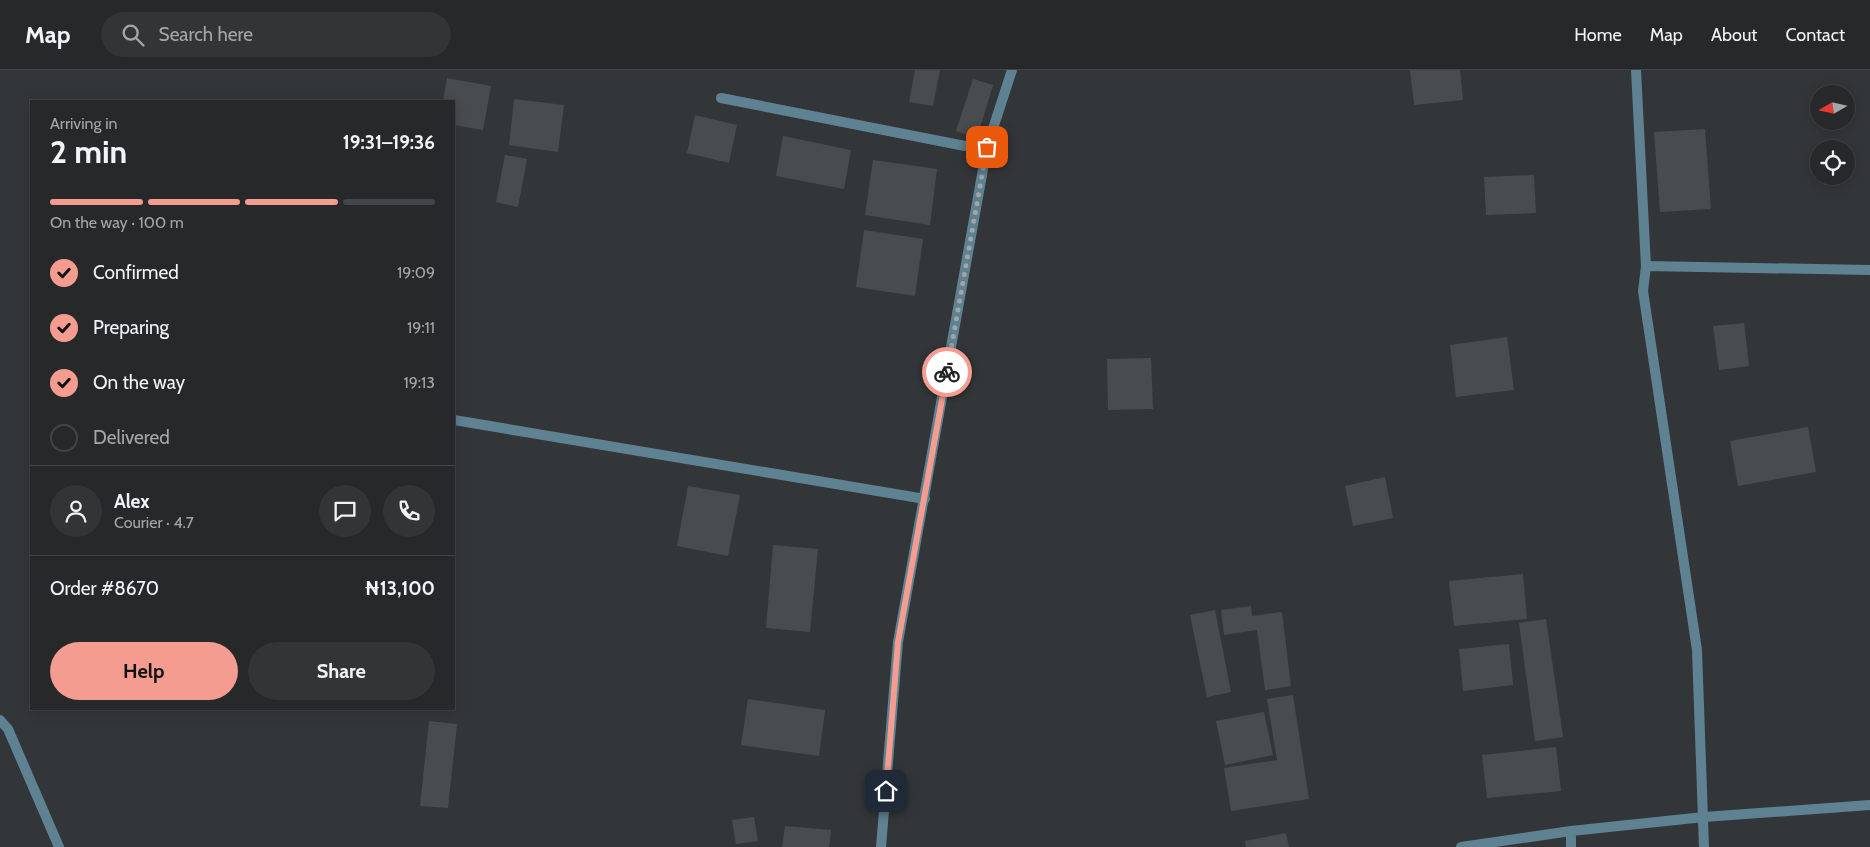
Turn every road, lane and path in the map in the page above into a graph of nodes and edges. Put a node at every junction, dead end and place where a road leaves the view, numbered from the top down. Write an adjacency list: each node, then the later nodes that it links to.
1 (1012, 70): 4 (street)
2 (1636, 70): 5 (street)
3 (721, 98): 4 (street)
4 (987, 147): 8 (street)
5 (1646, 266): 6 (street); 11 (street)
6 (1870, 270)
7 (455, 420): 8 (street)
8 (925, 499): 14 (street)
9 (0, 720): 13 (street)
10 (1870, 804): 11 (street)
11 (1704, 817): 12 (street); 17 (street)
12 (1571, 830): 15 (street); 16 (street)
13 (59, 847)
14 (881, 847)
15 (1462, 847)
16 (1571, 847)
17 (1704, 847)

